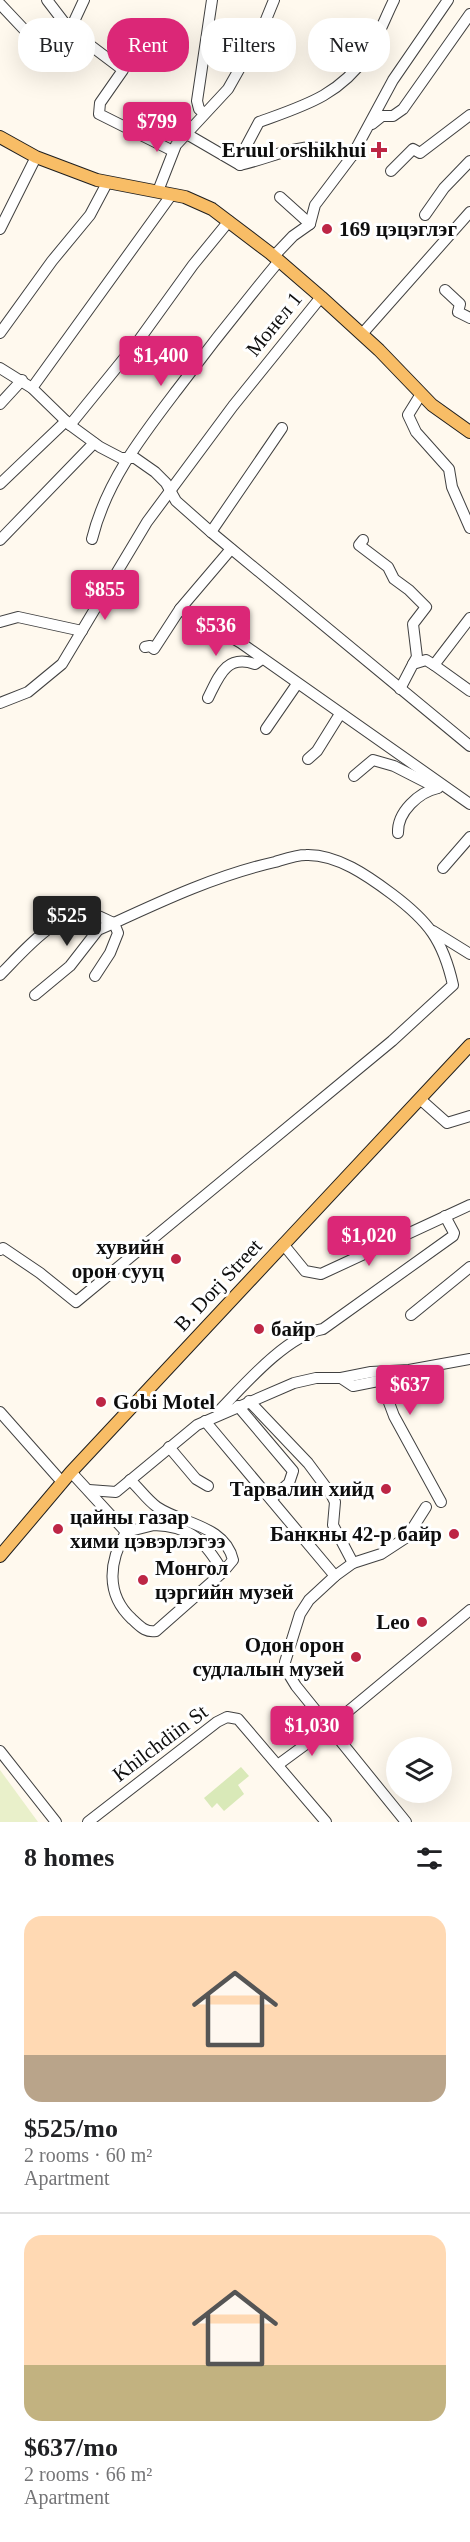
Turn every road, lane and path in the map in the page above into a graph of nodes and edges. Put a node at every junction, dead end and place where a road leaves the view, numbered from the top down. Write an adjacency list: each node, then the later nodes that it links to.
1 (47, 0): 9 (street)
2 (84, 0): 10 (street)
3 (212, 0): 13 (street)
4 (274, 0): 13 (street)
5 (394, 0): 22 (street)
6 (448, 0): 15 (street)
7 (0, 4): 11 (street)
8 (470, 14): 15 (street)
9 (61, 18)
10 (76, 18)
11 (18, 23)
12 (95, 49): 18 (street)
13 (204, 113): 16 (street)
14 (470, 115): 23 (street)
15 (371, 125): 19 (street)
16 (185, 134): 18 (street); 22 (street)
17 (0, 137): 20 (main road)
18 (173, 151): 25 (street)
19 (352, 156): 22 (street); 31 (street)
20 (36, 157): 24 (main road); 32 (street)
21 (470, 161): 29 (street)
22 (240, 165)
23 (391, 171)
24 (107, 183): 25 (main road); 37 (street)
25 (158, 191): 26 (main road)
26 (172, 194): 30 (main road); 41 (street)
27 (280, 197): 31 (street)
28 (470, 212): 38 (street)
29 (425, 215)
30 (229, 221): 33 (main road); 44 (street)
31 (310, 224): 33 (street)
32 (0, 230)
33 (277, 259): 35 (main road); 48 (street)
34 (445, 290): 36 (street)
35 (321, 297): 38 (main road); 50 (street, Монел 1)
36 (470, 318)
37 (0, 333)
38 (362, 334): 42 (main road)
39 (0, 368): 40 (street)
40 (22, 380): 41 (street); 43 (street)
41 (32, 388): 44 (street)
42 (421, 394): 46 (main road); 51 (street)
43 (0, 404)
44 (68, 423): 47 (street); 49 (street)
45 (282, 428): 52 (street)
46 (470, 432)
47 (94, 443): 48 (street); 54 (street)
48 (127, 459): 50 (street); 53 (street)
49 (0, 484)
50 (170, 492): 52 (street); 60 (street, Монел 1)
51 (470, 528)
52 (211, 532): 56 (street)
53 (92, 539)
54 (0, 540)
55 (363, 540): 63 (street)
56 (231, 549): 57 (street); 66 (street)
57 (180, 609): 61 (street); 62 (street)
58 (470, 618): 64 (street)
59 (0, 622): 60 (street)
60 (82, 632): 69 (street, Монел 1)
61 (145, 647)
62 (262, 659): 65 (street); 68 (street)
63 (413, 664): 64 (street); 66 (street)
64 (434, 665): 67 (street)
65 (297, 684): 70 (street); 71 (street)
66 (400, 689): 72 (street)
67 (470, 691)
68 (208, 698)
69 (0, 703)
70 (340, 714): 73 (street); 75 (street)
71 (266, 729)
72 (470, 746)
73 (308, 759)
74 (354, 776): 75 (street)
75 (441, 788): 76 (street); 77 (street)
76 (470, 804)
77 (398, 833)
78 (470, 837): 79 (street)
79 (443, 868)
80 (114, 923): 81 (street); 83 (street); 84 (street); 85 (street)
81 (432, 931): 82 (street); 92 (street)
82 (470, 954)
83 (0, 975)
84 (95, 976)
85 (35, 995)
86 (470, 1045): 87 (main road, B. Dorj Street)
87 (420, 1099): 88 (street); 91 (main road, B. Dorj Street)
88 (470, 1116)
89 (470, 1205): 90 (street)
90 (445, 1215): 91 (street); 99 (street)
91 (283, 1244): 101 (main road, B. Dorj Street)
92 (0, 1250)
93 (470, 1267): 94 (street)
94 (411, 1315)
95 (470, 1359): 96 (street)
96 (341, 1378): 97 (street); 106 (street)
97 (244, 1404): 99 (street); 105 (street); 110 (street)
98 (0, 1412): 101 (street)
99 (209, 1419): 100 (street); 105 (street)
100 (169, 1447): 102 (street); 103 (street)
101 (66, 1477): 104 (street); 109 (main road, B. Dorj Street)
102 (130, 1480): 104 (street); 111 (street)
103 (208, 1485)
104 (89, 1490): 108 (street)
105 (271, 1498): 112 (street)
106 (441, 1502)
107 (426, 1507): 110 (street)
108 (126, 1532): 111 (street); 111 (street)
109 (0, 1556)
110 (353, 1563): 112 (street)
111 (224, 1572)
112 (335, 1576): 114 (street)
113 (470, 1610): 114 (street)
114 (328, 1728): 116 (street); 120 (street)
115 (0, 1751): 117 (street)
116 (279, 1764): 118 (street, Khilchdiin St); 119 (street, Khilchdiin St)
117 (56, 1822)
118 (88, 1822)
119 (326, 1822)
120 (406, 1822)

